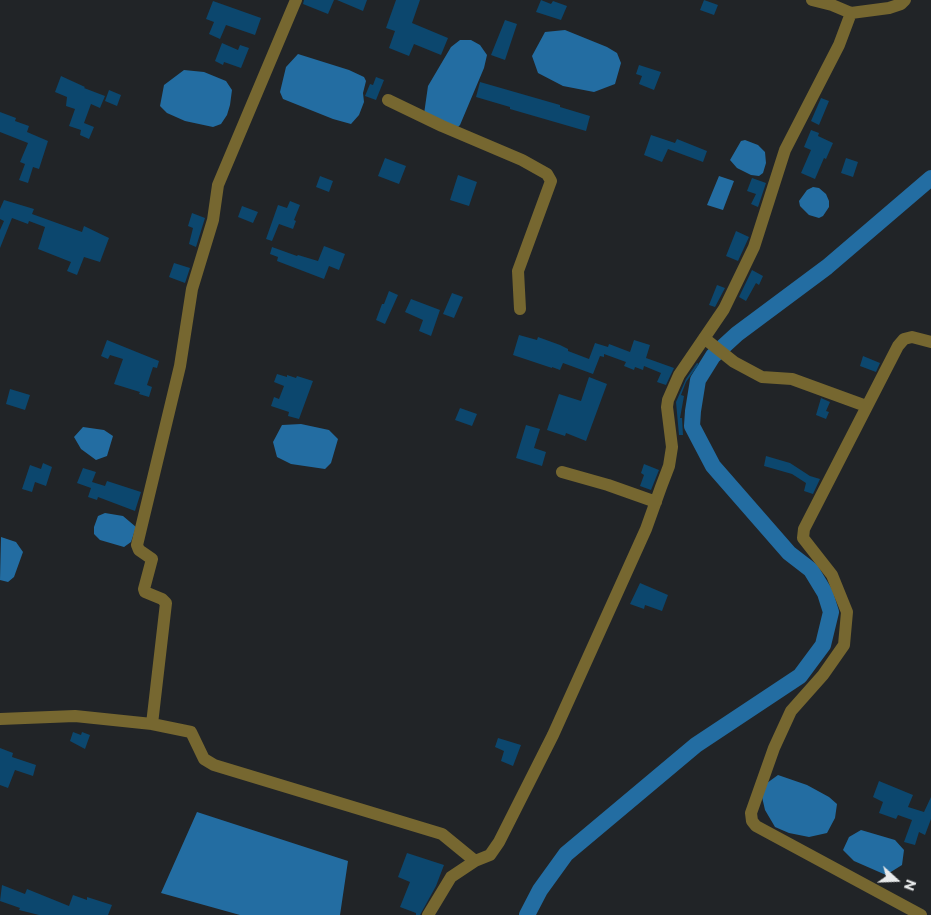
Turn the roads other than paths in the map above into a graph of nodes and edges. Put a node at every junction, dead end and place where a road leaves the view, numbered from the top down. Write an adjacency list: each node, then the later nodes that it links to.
1 (296, 0): 13 (street)
2 (812, 0): 4 (street)
3 (905, 0): 4 (street)
4 (851, 13): 7 (street)
5 (388, 100): 6 (street)
6 (520, 309)
7 (706, 340): 9 (street); 11 (street)
8 (931, 342): 9 (street)
9 (866, 406): 16 (street)
10 (562, 472): 11 (street)
11 (656, 502): 14 (street)
12 (0, 719): 13 (street)
13 (152, 724): 14 (street)
14 (474, 861): 15 (street)
15 (428, 915)
16 (921, 915)

